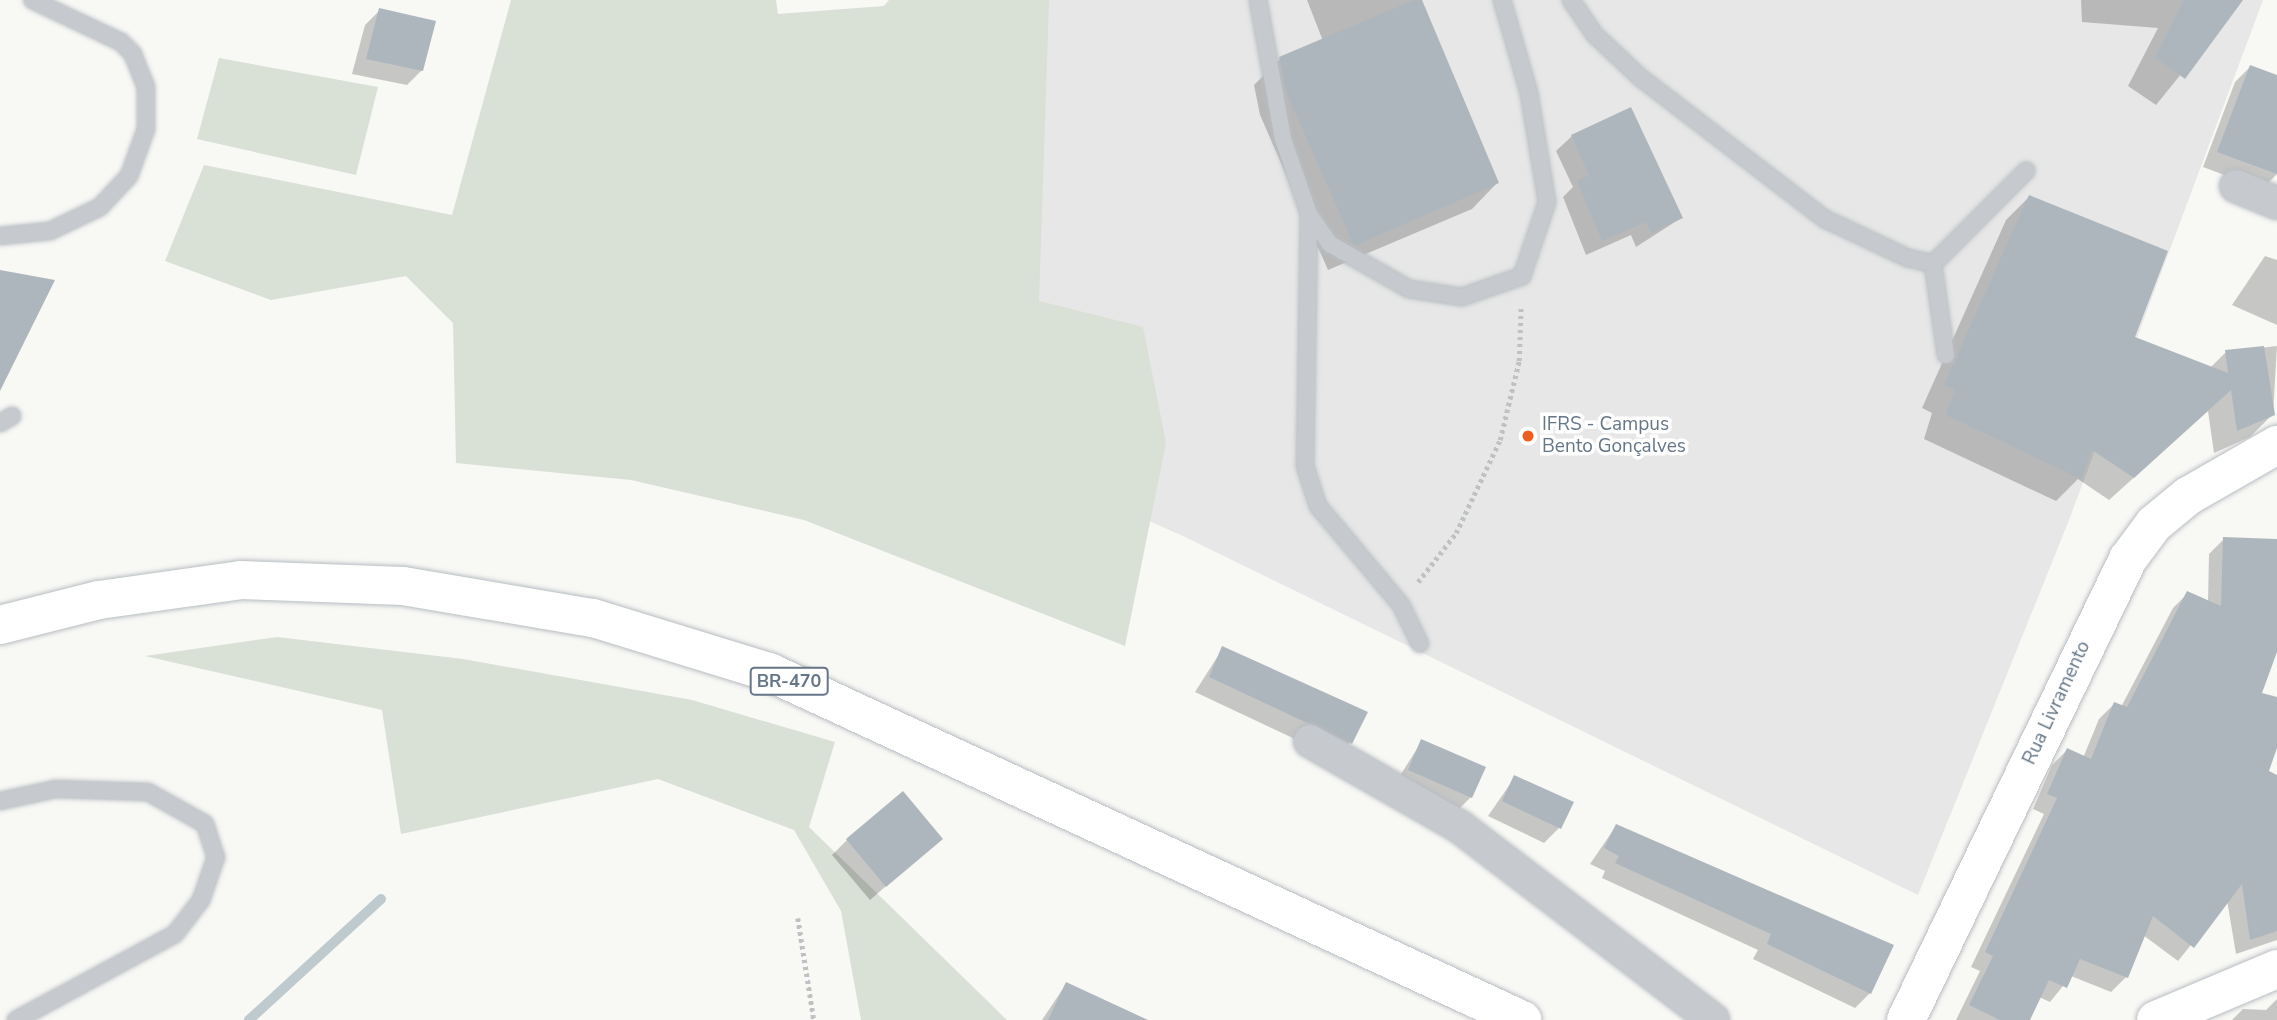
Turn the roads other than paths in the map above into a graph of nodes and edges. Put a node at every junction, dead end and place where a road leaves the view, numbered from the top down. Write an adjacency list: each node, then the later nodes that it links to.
1 (32, 0): 9 (lane)
2 (1258, 0): 8 (lane)
3 (1502, 0): 8 (lane)
4 (1571, 0): 10 (lane)
5 (2026, 171): 10 (lane)
6 (2236, 186): 7 (street)
7 (2277, 203)
8 (1310, 214): 14 (lane)
9 (0, 236)
10 (1933, 264): 11 (lane)
11 (1946, 355)
12 (2277, 446): 21 (main road, Rua Livramento)
13 (0, 625): 19 (main road, BR-470)
14 (1420, 644)
15 (1310, 741): 20 (street)
16 (0, 801): 18 (lane)
17 (2277, 969): 22 (main road)
18 (16, 1020)
19 (1522, 1020)
20 (1713, 1020)
21 (1906, 1020)
22 (2156, 1020)

